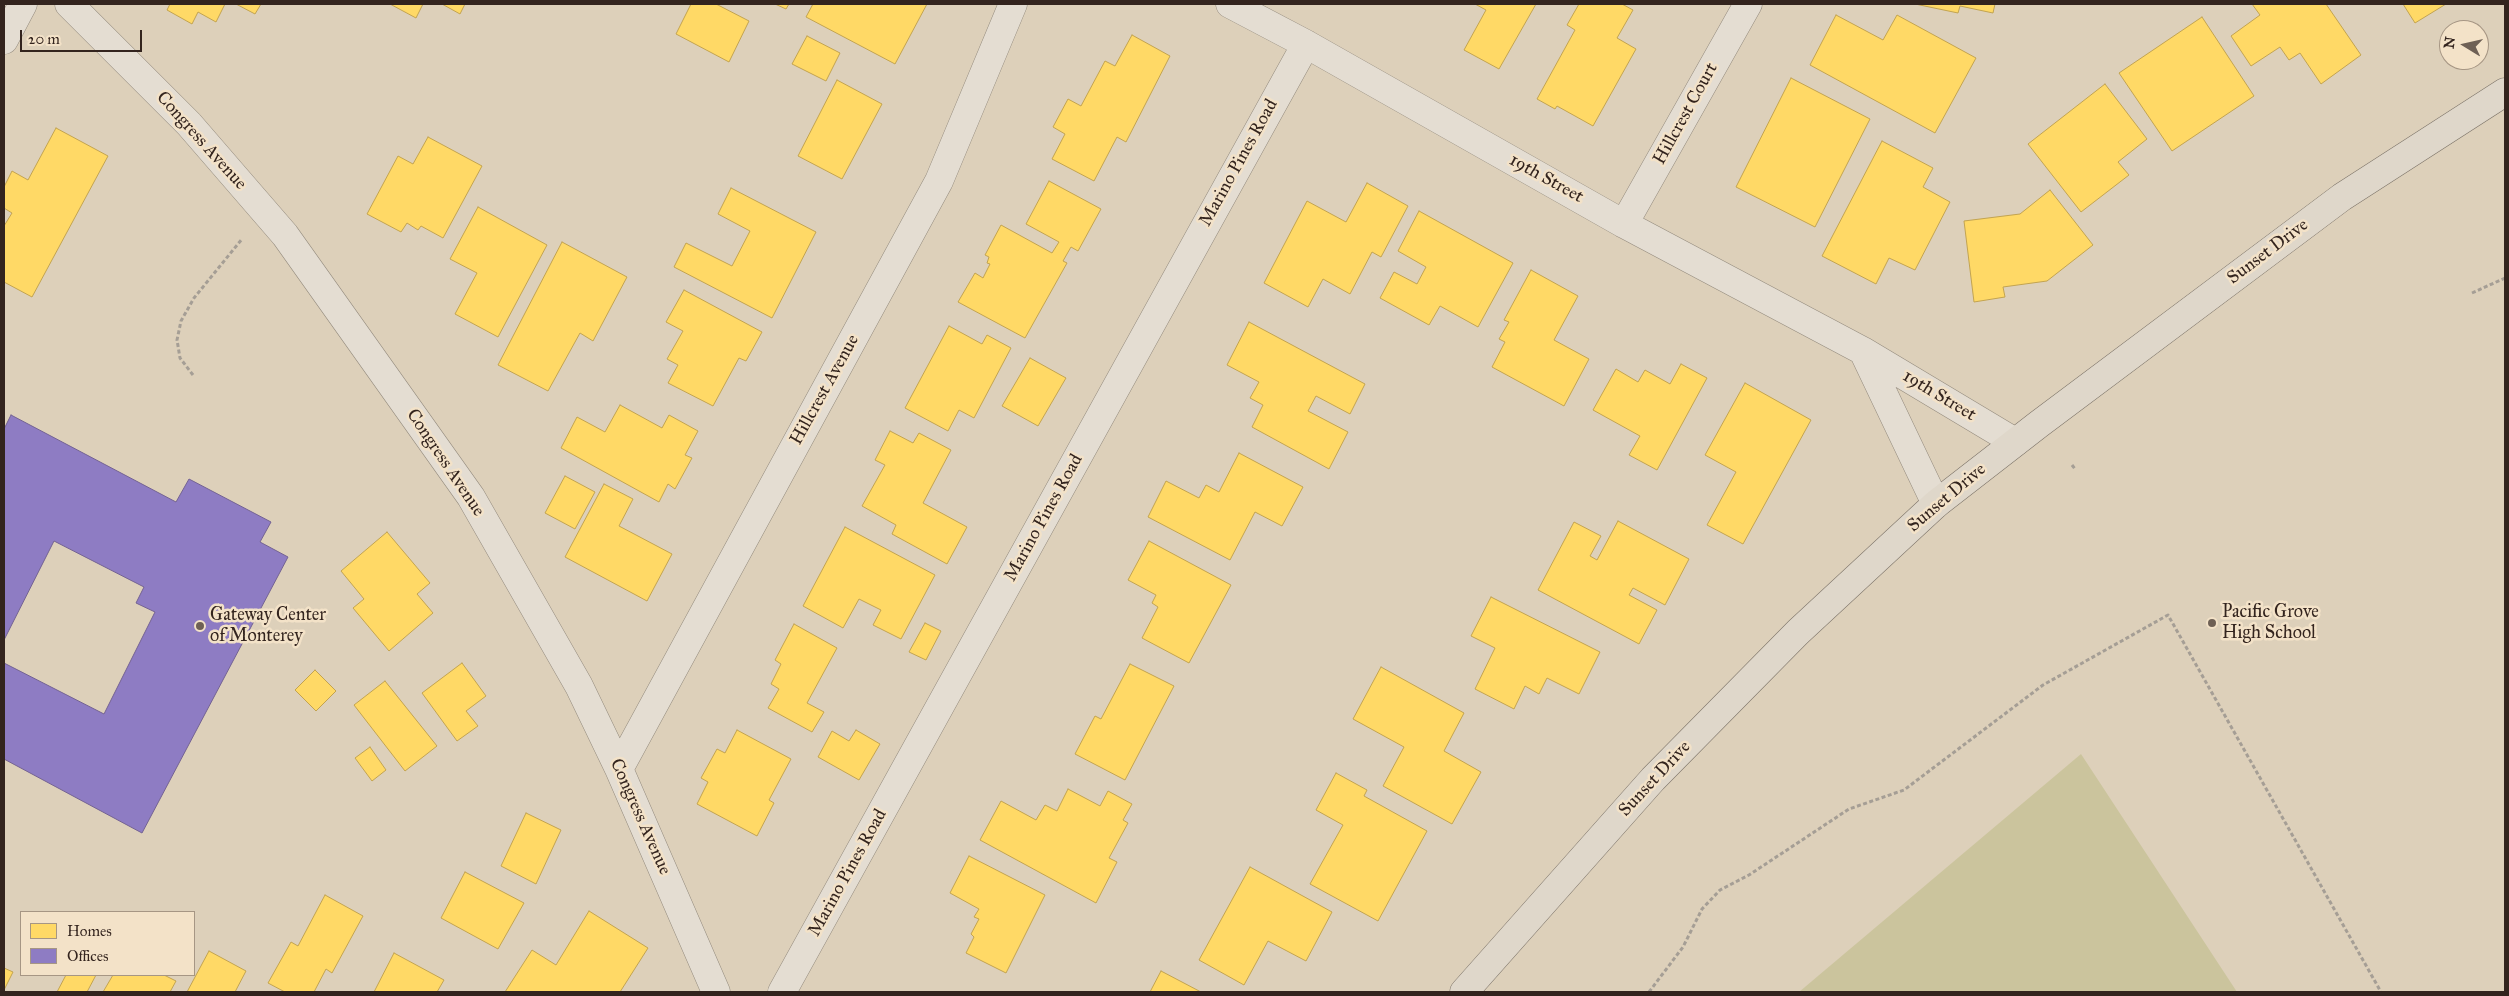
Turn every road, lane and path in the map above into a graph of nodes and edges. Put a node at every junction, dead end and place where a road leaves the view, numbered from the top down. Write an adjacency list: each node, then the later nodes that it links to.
1 (24, 4): 6 (street)
2 (69, 4): 17 (street, Congress Avenue)
3 (1013, 4): 17 (street, Hillcrest Avenue)
4 (1230, 4): 7 (street, 19th Street)
5 (1748, 4): 9 (street, Hillcrest Court)
6 (4, 40)
7 (1306, 44): 9 (street, 19th Street); 19 (street, Marino Pines Road)
8 (2505, 92): 15 (main road, Sunset Drive)
9 (1624, 224): 13 (street, 19th Street)
10 (244, 236): 14 (path)
11 (2505, 278): 12 (path)
12 (2472, 293)
13 (1863, 351): 15 (street, 19th Street); 16 (street, 19th Street)
14 (193, 376)
15 (2015, 442): 16 (main road, Sunset Drive)
16 (1936, 504): 20 (main road, Sunset Drive)
17 (620, 769): 18 (street, Congress Avenue)
18 (716, 992)
19 (782, 992)
20 (1464, 992)
21 (1649, 992): 22 (path)
22 (2381, 992)

